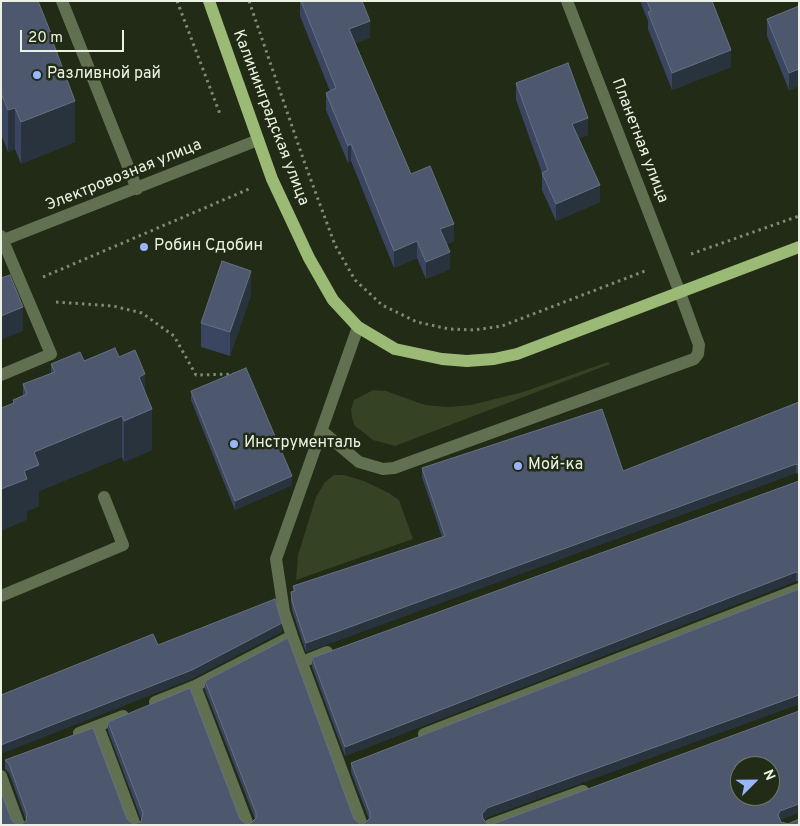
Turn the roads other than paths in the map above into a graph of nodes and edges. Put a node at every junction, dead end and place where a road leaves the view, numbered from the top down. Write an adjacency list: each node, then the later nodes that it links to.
1 (62, 1): 5 (street)
2 (209, 1): 4 (main road, Калининградская улица)
3 (567, 1): 8 (street, Планетная улица)
4 (258, 140): 5 (street, Электровозная улица); 9 (main road, Калининградская улица)
5 (137, 189): 6 (street, Электровозная улица)
6 (2, 239): 10 (street)
7 (799, 247): 8 (main road)
8 (680, 293): 9 (main road, Калининградская улица); 11 (street, Планетная улица)
9 (358, 327): 11 (street)
10 (1, 375)
11 (322, 431): 15 (street)
12 (104, 497): 14 (street)
13 (799, 589): 20 (street)
14 (1, 596)
15 (292, 636): 17 (street); 18 (street)
16 (339, 648): 17 (street)
17 (302, 662): 27 (street)
18 (195, 686): 19 (street); 26 (street)
19 (98, 726): 21 (street); 25 (street)
20 (413, 738)
21 (63, 739)
22 (1, 776): 24 (street)
23 (593, 787): 28 (street)
24 (19, 825)
25 (135, 825)
26 (248, 825)
27 (362, 825)
28 (490, 825)

